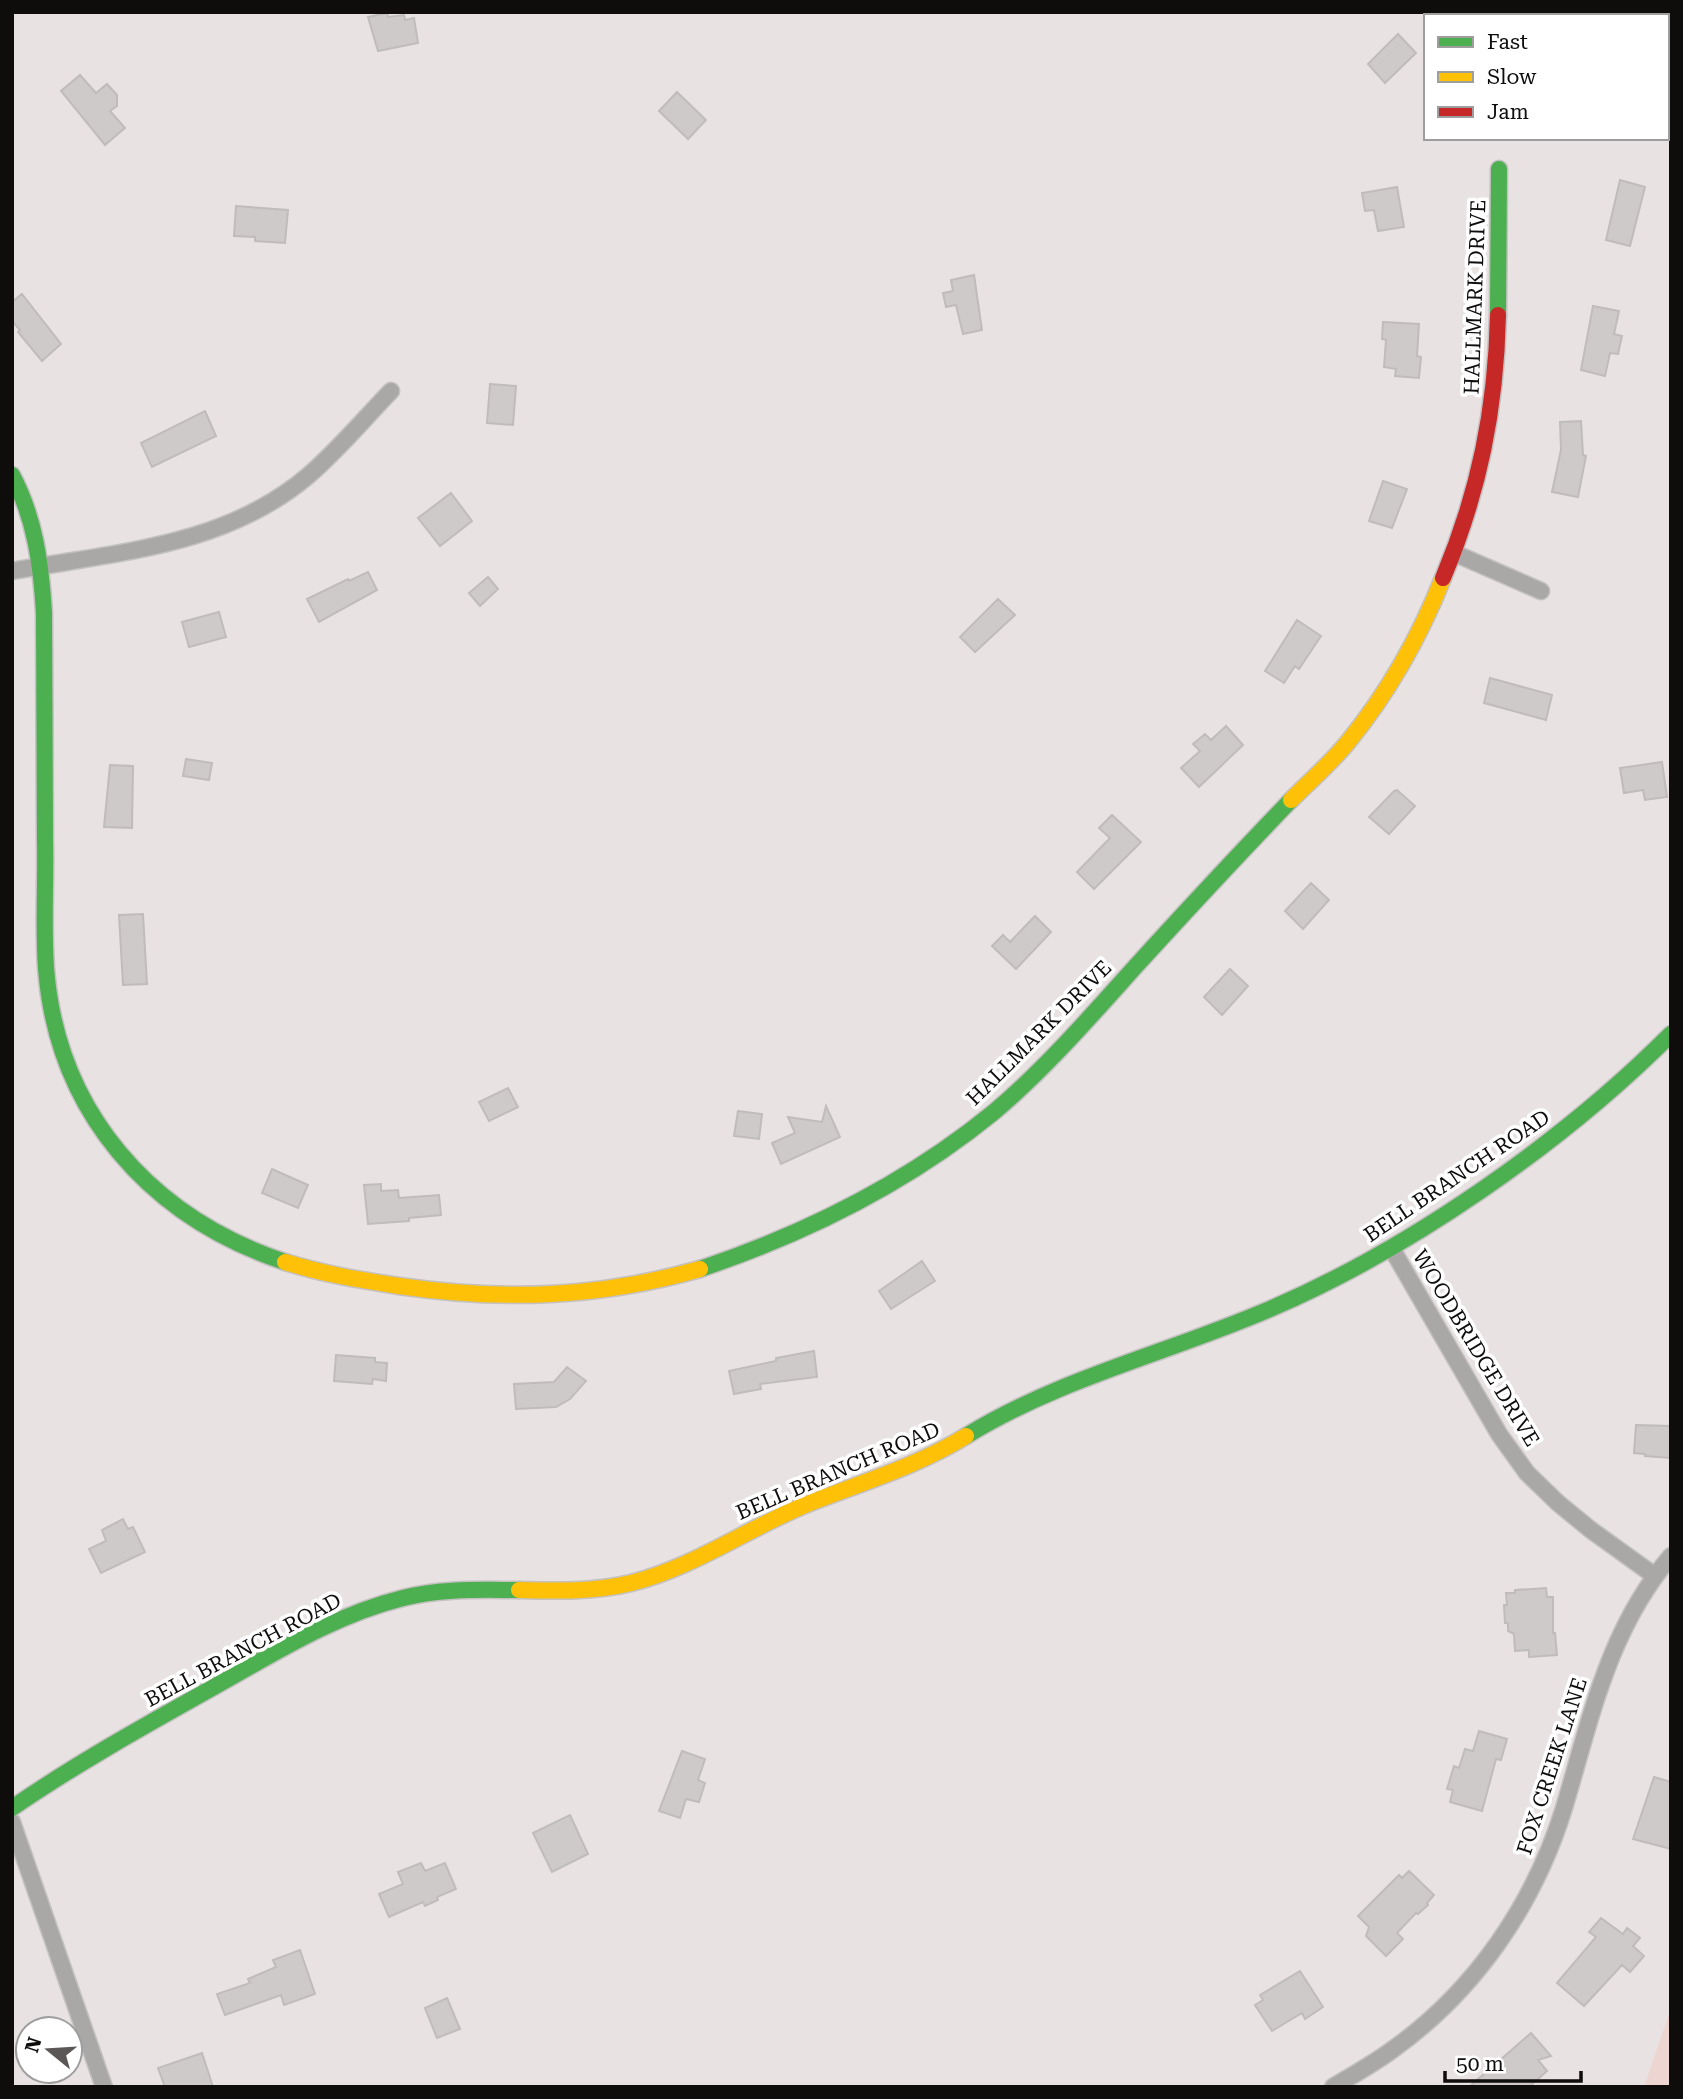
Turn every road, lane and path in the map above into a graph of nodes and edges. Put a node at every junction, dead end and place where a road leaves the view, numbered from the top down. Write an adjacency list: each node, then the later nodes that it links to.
1 (1499, 169): 4 (street, HALLMARK DRIVE)
2 (391, 391): 5 (street)
3 (12, 475): 5 (street, HALLMARK DRIVE)
4 (1454, 553): 5 (street, HALLMARK DRIVE); 7 (street)
5 (41, 565): 6 (street)
6 (12, 571)
7 (1541, 591)
8 (1671, 1034): 9 (street, BELL BRANCH ROAD)
9 (1392, 1249): 11 (street, WOODBRIDGE DRIVE); 12 (street, BELL BRANCH ROAD)
10 (1671, 1556): 11 (street, FOX CREEK LANE)
11 (1654, 1576): 15 (street, FOX CREEK LANE)
12 (12, 1808)
13 (12, 1822): 14 (street)
14 (104, 2087)
15 (1333, 2087)

